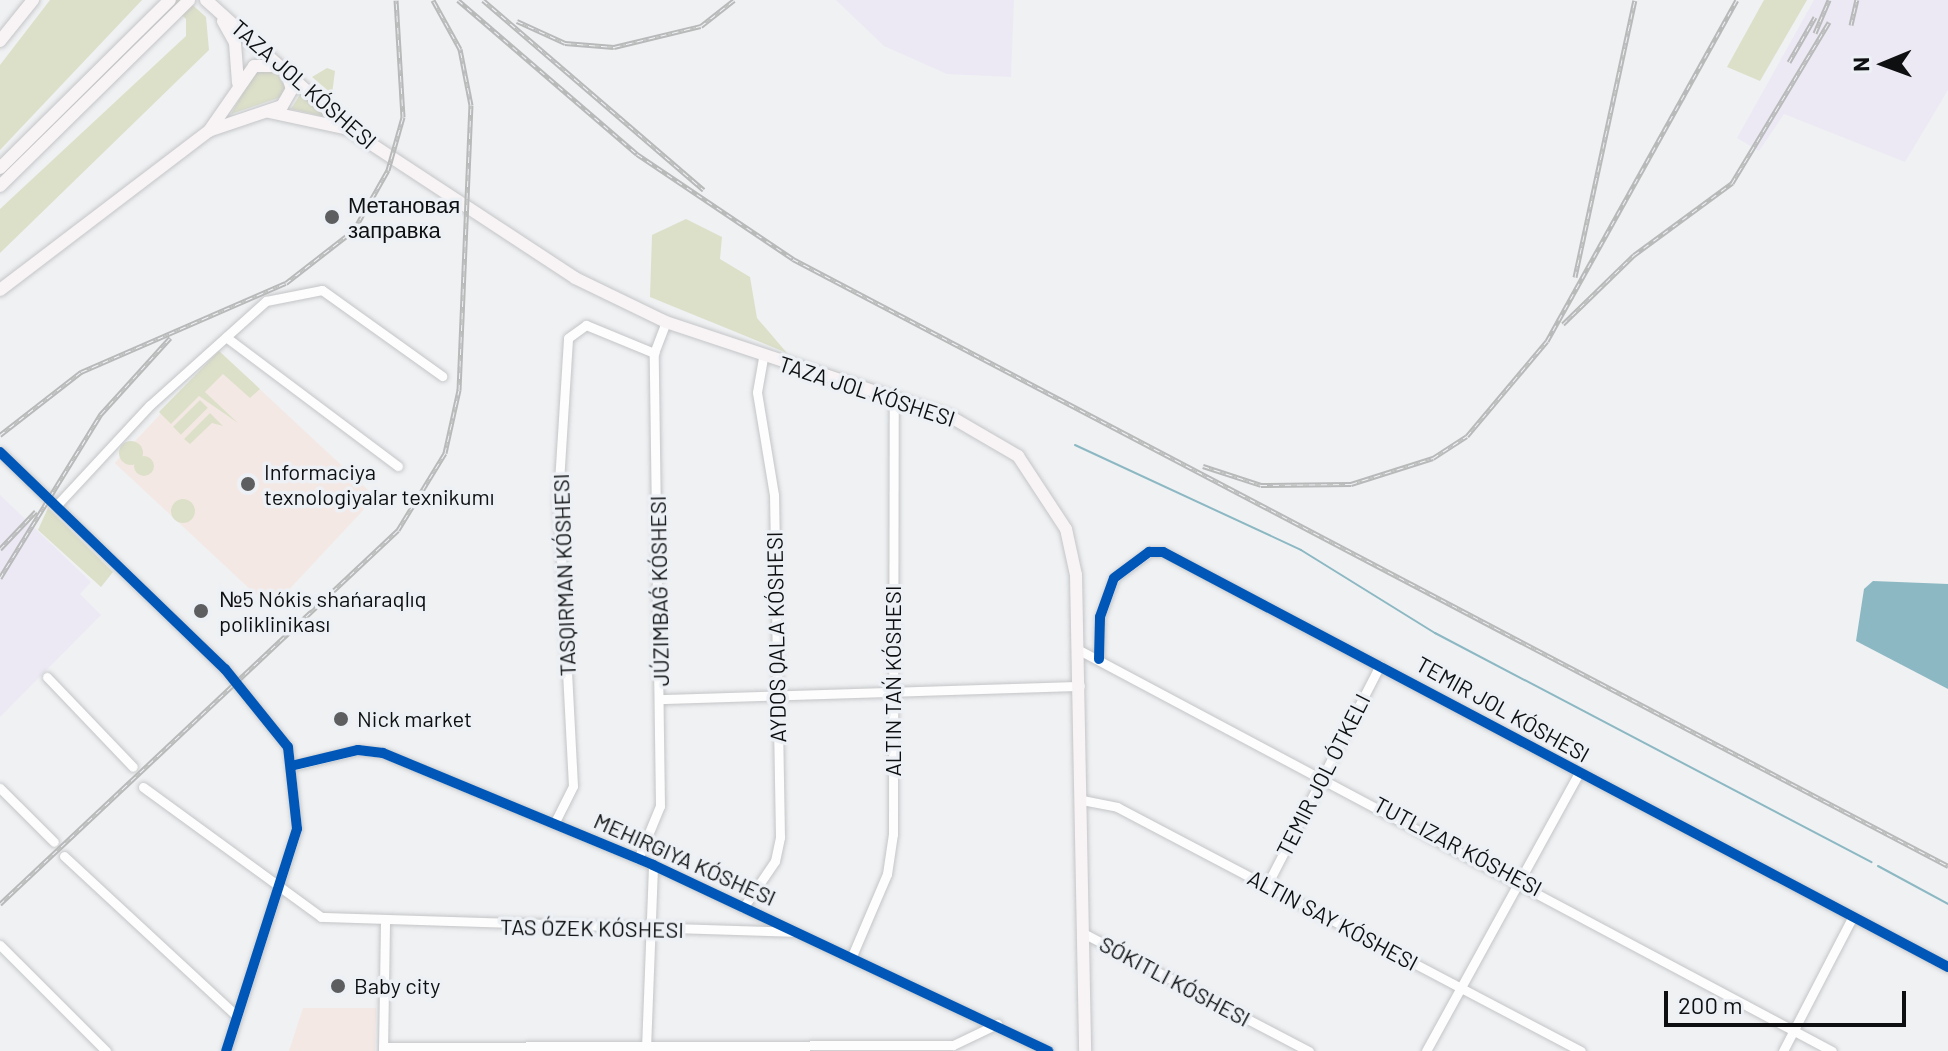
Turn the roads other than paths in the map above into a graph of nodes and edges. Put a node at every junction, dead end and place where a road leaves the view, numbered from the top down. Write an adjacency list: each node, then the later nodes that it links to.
1 (33, 0): 6 (main road)
2 (170, 0): 5 (main road)
3 (189, 0): 5 (main road)
4 (209, 3): 7 (main road, TAZA JOL KÓSHESI); 8 (main road)
5 (158, 21): 12 (main road); 13 (main road)
6 (0, 41)
7 (283, 69): 8 (main road); 9 (main road); 10 (main road, TAZA JOL KÓSHESI)
8 (237, 92): 11 (main road)
9 (269, 112): 10 (main road); 11 (main road)
10 (350, 130): 15 (main road, TAZA JOL KÓSHESI)
11 (209, 131): 14 (main road)
12 (0, 168)
13 (0, 186)
14 (0, 290)
15 (666, 322): 17 (street, JÚZIMBAǴ KÓSHESI); 18 (main road, TAZA JOL KÓSHESI)
16 (226, 337): 19 (street); 22 (street); 23 (street)
17 (654, 353): 31 (street, JÚZIMBAǴ KÓSHESI); 39 (street)
18 (763, 357): 20 (main road, TAZA JOL KÓSHESI); 30 (street, AYDOS QALA KÓSHESI)
19 (442, 376)
20 (894, 398): 24 (main road, TAZA JOL KÓSHESI); 29 (street)
21 (0, 452): 23 (street)
22 (398, 466)
23 (56, 506): 32 (street)
24 (1079, 650): 25 (street); 28 (main road, TAZA JOL KÓSHESI)
25 (1099, 659): 26 (street, TEMIR JOL KÓSHESI); 35 (street)
26 (1380, 665): 34 (street, TEMIR JOL KÓSHESI); 35 (street, TEMIR JOL ÓTKELI)
27 (47, 677): 33 (street)
28 (1080, 686): 29 (street); 38 (main road, TAZA JOL KÓSHESI)
29 (894, 695): 30 (street); 54 (street)
30 (777, 697): 31 (street); 47 (street, AYDOS QALA KÓSHESI)
31 (662, 699): 42 (street, JÚZIMBAǴ KÓSHESI)
32 (295, 765): 39 (street, MEHIRGIYA KÓSHESI); 46 (street)
33 (133, 767)
34 (1579, 773): 44 (street); 48 (street, TEMIR JOL KÓSHESI)
35 (1324, 774): 44 (street); 45 (street, TEMIR JOL ÓTKELI)
36 (143, 787): 46 (street, TAS ÓZEK KÓSHESI)
37 (0, 788): 40 (street)
38 (1082, 800): 45 (street); 52 (main road, TAZA JOL KÓSHESI)
39 (555, 822): 42 (street, MEHIRGIYA KÓSHESI)
40 (54, 842)
41 (64, 856): 57 (street)
42 (638, 859): 43 (street, MEHIRGIYA KÓSHESI)
43 (653, 865): 47 (street, MEHIRGIYA KÓSHESI); 50 (street)
44 (1518, 879): 56 (street); 59 (street)
45 (1267, 885): 56 (street)
46 (279, 892): 49 (street, TAS ÓZEK KÓSHESI); 57 (street)
47 (743, 908): 51 (street, MEHIRGIYA KÓSHESI)
48 (1852, 918): 55 (street, TEMIR JOL KÓSHESI); 59 (street)
49 (385, 924): 50 (street, TAS ÓZEK KÓSHESI); 60 (street)
50 (649, 930): 51 (street, TAS ÓZEK KÓSHESI); 61 (street)
51 (799, 932): 54 (street, MEHIRGIYA KÓSHESI)
52 (1083, 933): 65 (main road, TAZA JOL KÓSHESI); 66 (street, SÓKITLI KÓSHESI)
53 (0, 945): 62 (street)
54 (852, 956): 58 (street, MEHIRGIYA KÓSHESI)
55 (1948, 967)
56 (1461, 987): 67 (street); 68 (street)
57 (237, 1016): 63 (street)
58 (997, 1024): 61 (street); 64 (street, MEHIRGIYA KÓSHESI)
59 (1794, 1030): 69 (street); 70 (street)
60 (383, 1049): 61 (street)
61 (646, 1049)
62 (106, 1051)
63 (226, 1051)
64 (1048, 1051)
65 (1085, 1051)
66 (1309, 1051)
67 (1426, 1051)
68 (1581, 1051)
69 (1783, 1051)
70 (1832, 1051)

